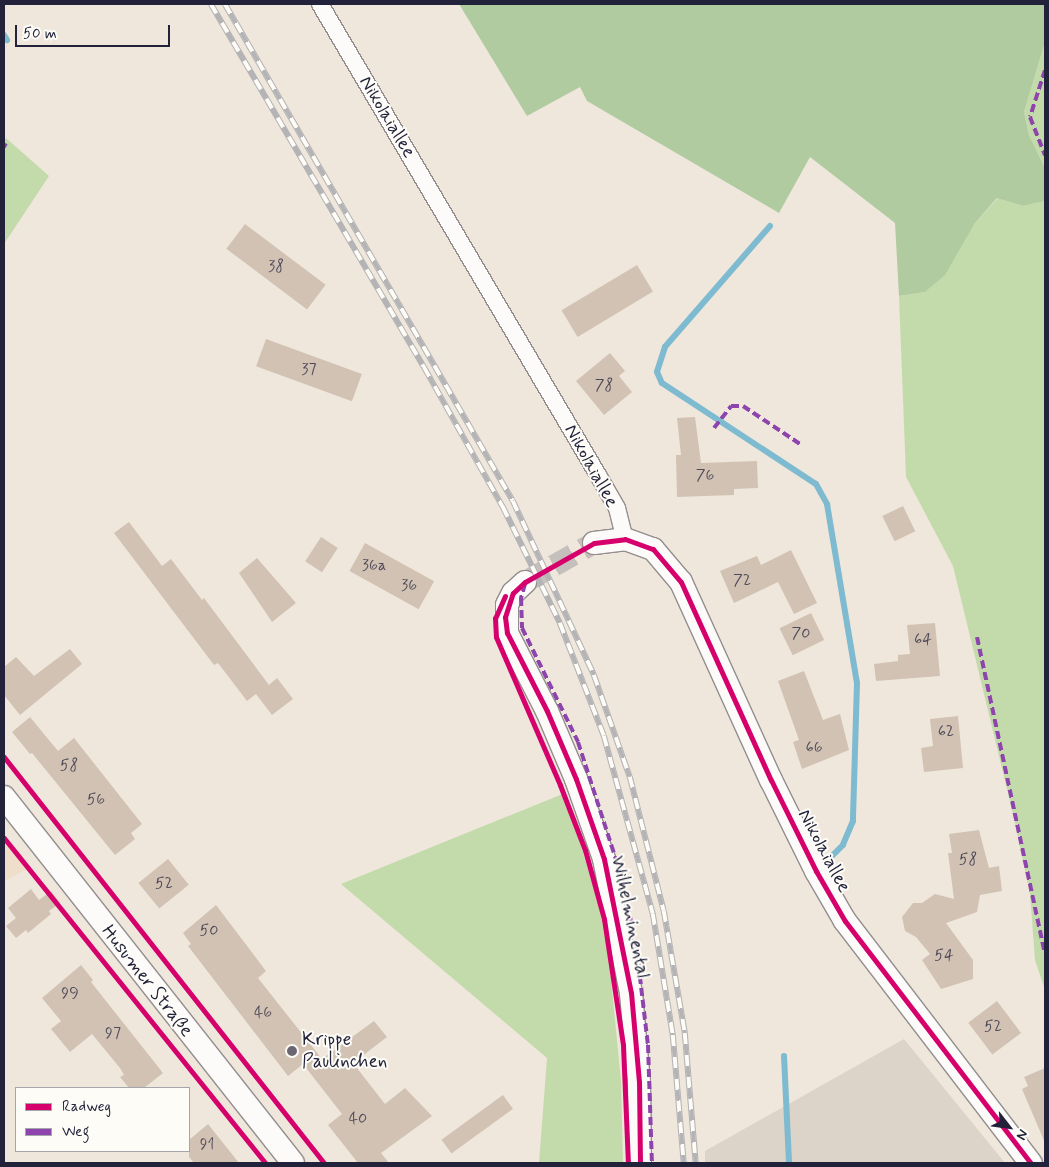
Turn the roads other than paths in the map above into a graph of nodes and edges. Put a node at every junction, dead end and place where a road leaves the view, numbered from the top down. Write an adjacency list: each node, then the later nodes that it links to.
1 (320, 4): 2 (street, Nikolaiallee)
2 (625, 540): 3 (street); 8 (street, Nikolaiallee)
3 (594, 543)
4 (525, 582): 7 (street, Wilhelminental)
5 (4, 797): 6 (street, Husumer Straße)
6 (293, 1163)
7 (640, 1163)
8 (1032, 1163)

